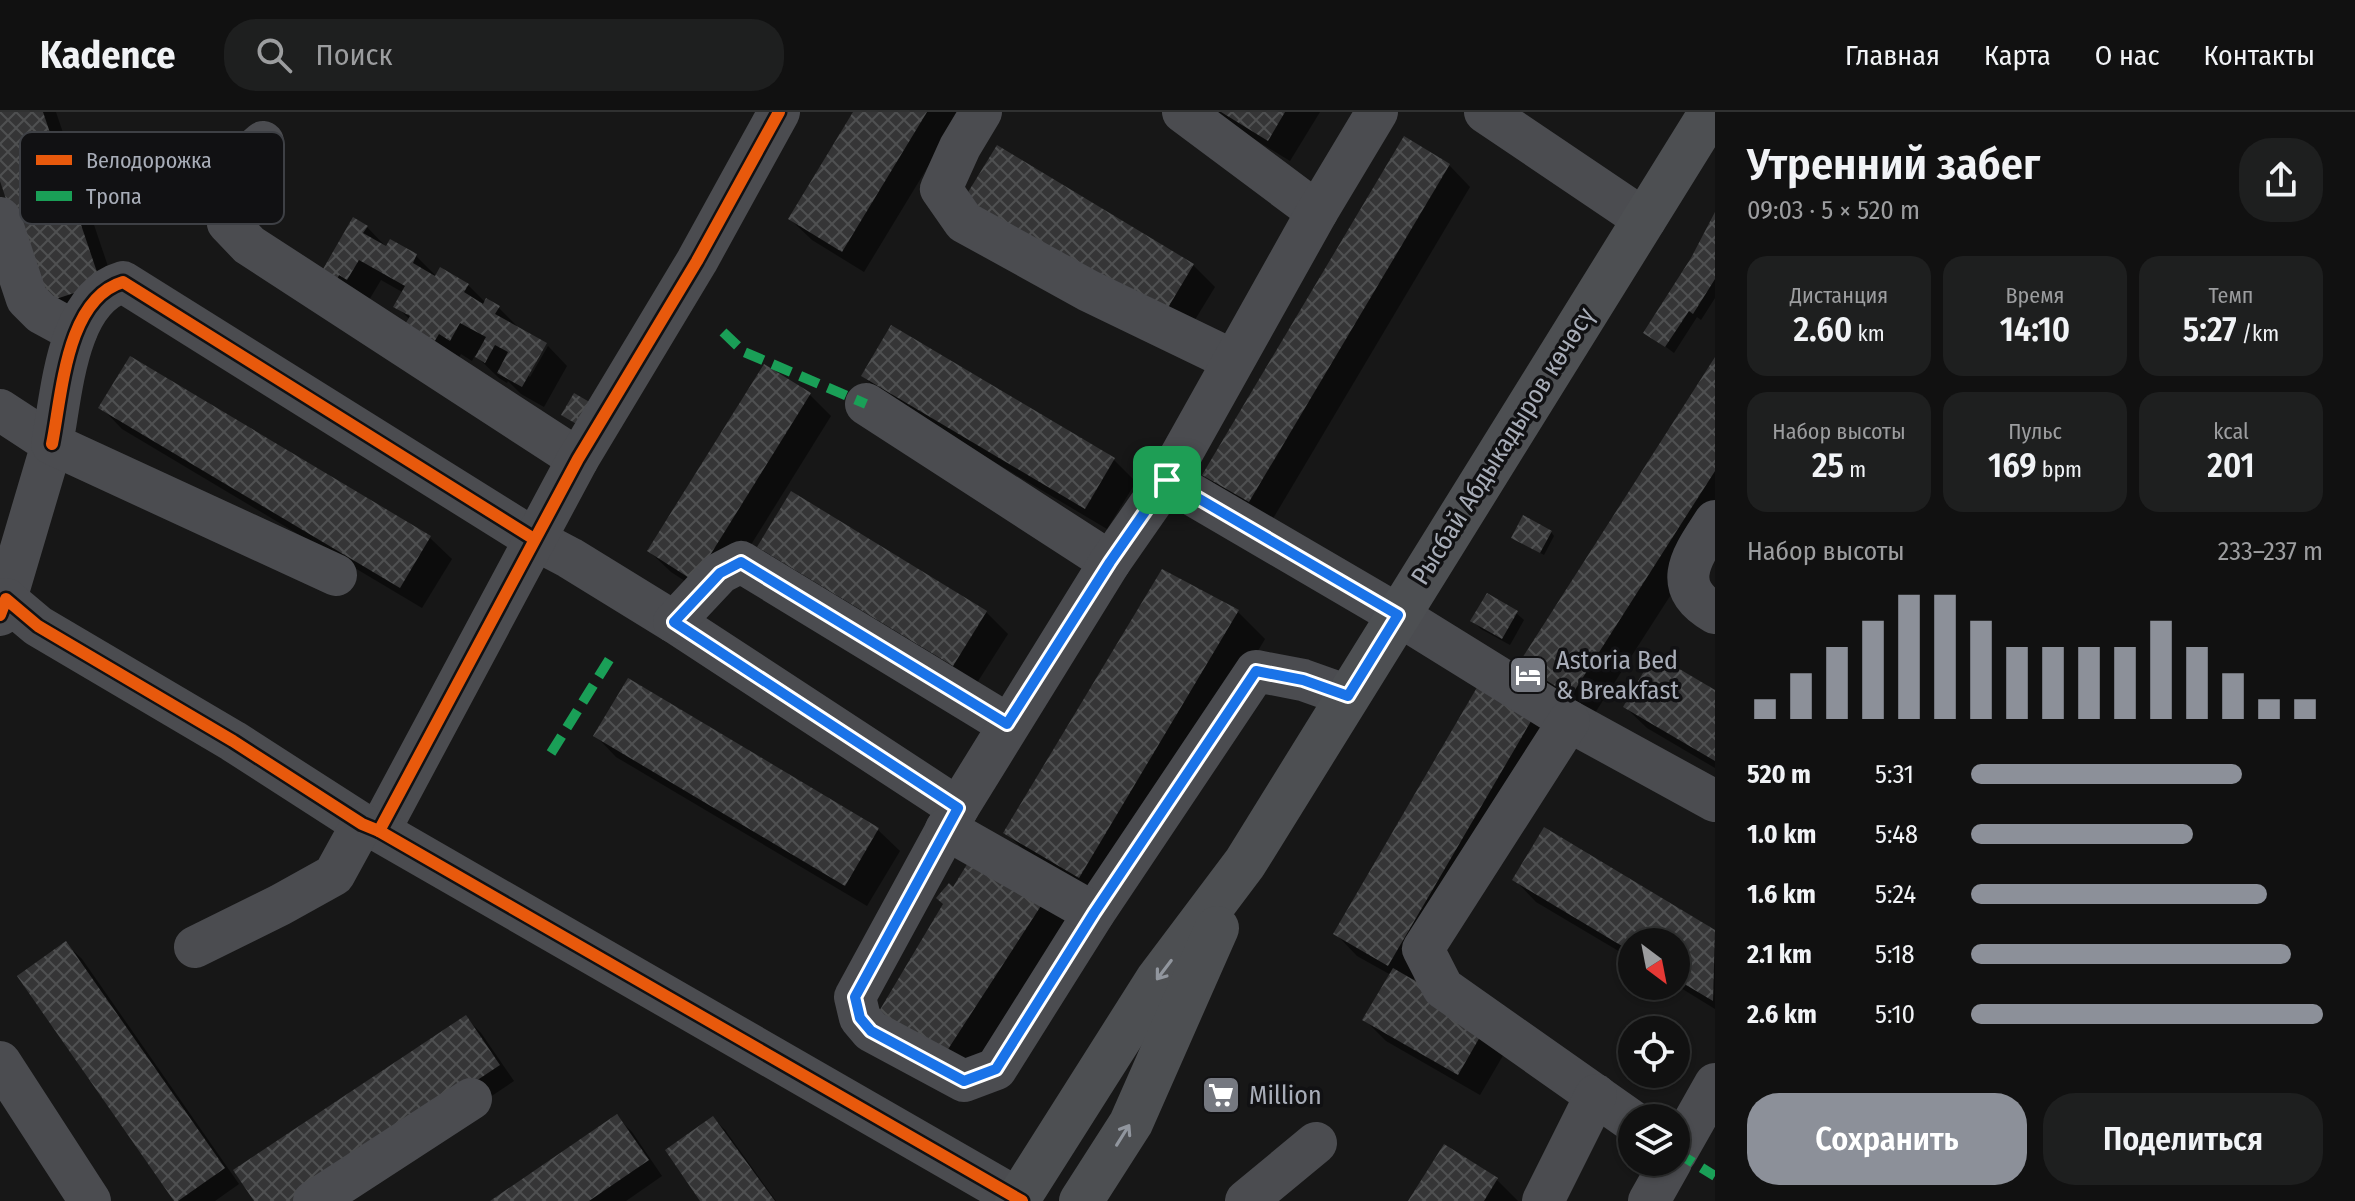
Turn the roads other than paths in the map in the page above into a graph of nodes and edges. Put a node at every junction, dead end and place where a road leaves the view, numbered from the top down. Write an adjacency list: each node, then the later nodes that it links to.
1 (779, 112): 17 (street)
2 (981, 112): 13 (street)
3 (1183, 112): 8 (street)
4 (1377, 112): 8 (street)
5 (1485, 112): 6 (street)
6 (1535, 125): 10 (street)
7 (1707, 136): 10 (main road, Рысбай Абдыкадыров көчөсү)
8 (1317, 212): 13 (street)
9 (0, 218): 12 (street)
10 (1645, 220): 25 (main road, Рысбай Абдыкадыров көчөсү)
11 (229, 224): 17 (street)
12 (76, 332): 16 (street); 20 (street)
13 (1232, 360): 18 (street)
14 (866, 404): 21 (street)
15 (0, 410): 16 (street)
16 (52, 444): 22 (street); 23 (street)
17 (578, 459): 20 (street)
18 (1167, 480): 21 (street); 25 (street)
19 (1715, 521): 24 (street)
20 (534, 539): 26 (street); 32 (street)
21 (1110, 562): 29 (street)
22 (336, 575)
23 (3, 607): 32 (street)
24 (1715, 613)
25 (1398, 615): 27 (main road, Рысбай Абдыкадыров көчөсү); 28 (street)
26 (674, 622): 29 (street); 31 (street)
27 (1348, 696): 33 (main road, Рысбай Абдыкадыров көчөсү); 34 (street)
28 (1569, 721): 30 (street); 38 (street)
29 (1007, 724): 31 (street)
30 (1715, 801)
31 (952, 818): 34 (street); 34 (street)
32 (370, 828): 35 (street); 45 (street)
33 (1245, 863): 45 (main road, Рысбай Абдыкадыров көчөсү, one-way to 45); 47 (main road, Рысбай Абдыкадыров көчөсү, one-way to 33)
34 (1094, 913)
35 (195, 947)
36 (0, 1062): 44 (street)
37 (1715, 1084): 41 (street)
38 (1596, 1095): 40 (street); 49 (street)
39 (471, 1099): 46 (street)
40 (1618, 1111)
41 (1690, 1128)
42 (1316, 1143): 48 (street)
43 (1663, 1176): 50 (street)
44 (76, 1198)
45 (1019, 1200)
46 (314, 1201)
47 (1081, 1201)
48 (1246, 1201)
49 (1543, 1201)
50 (1649, 1201)

